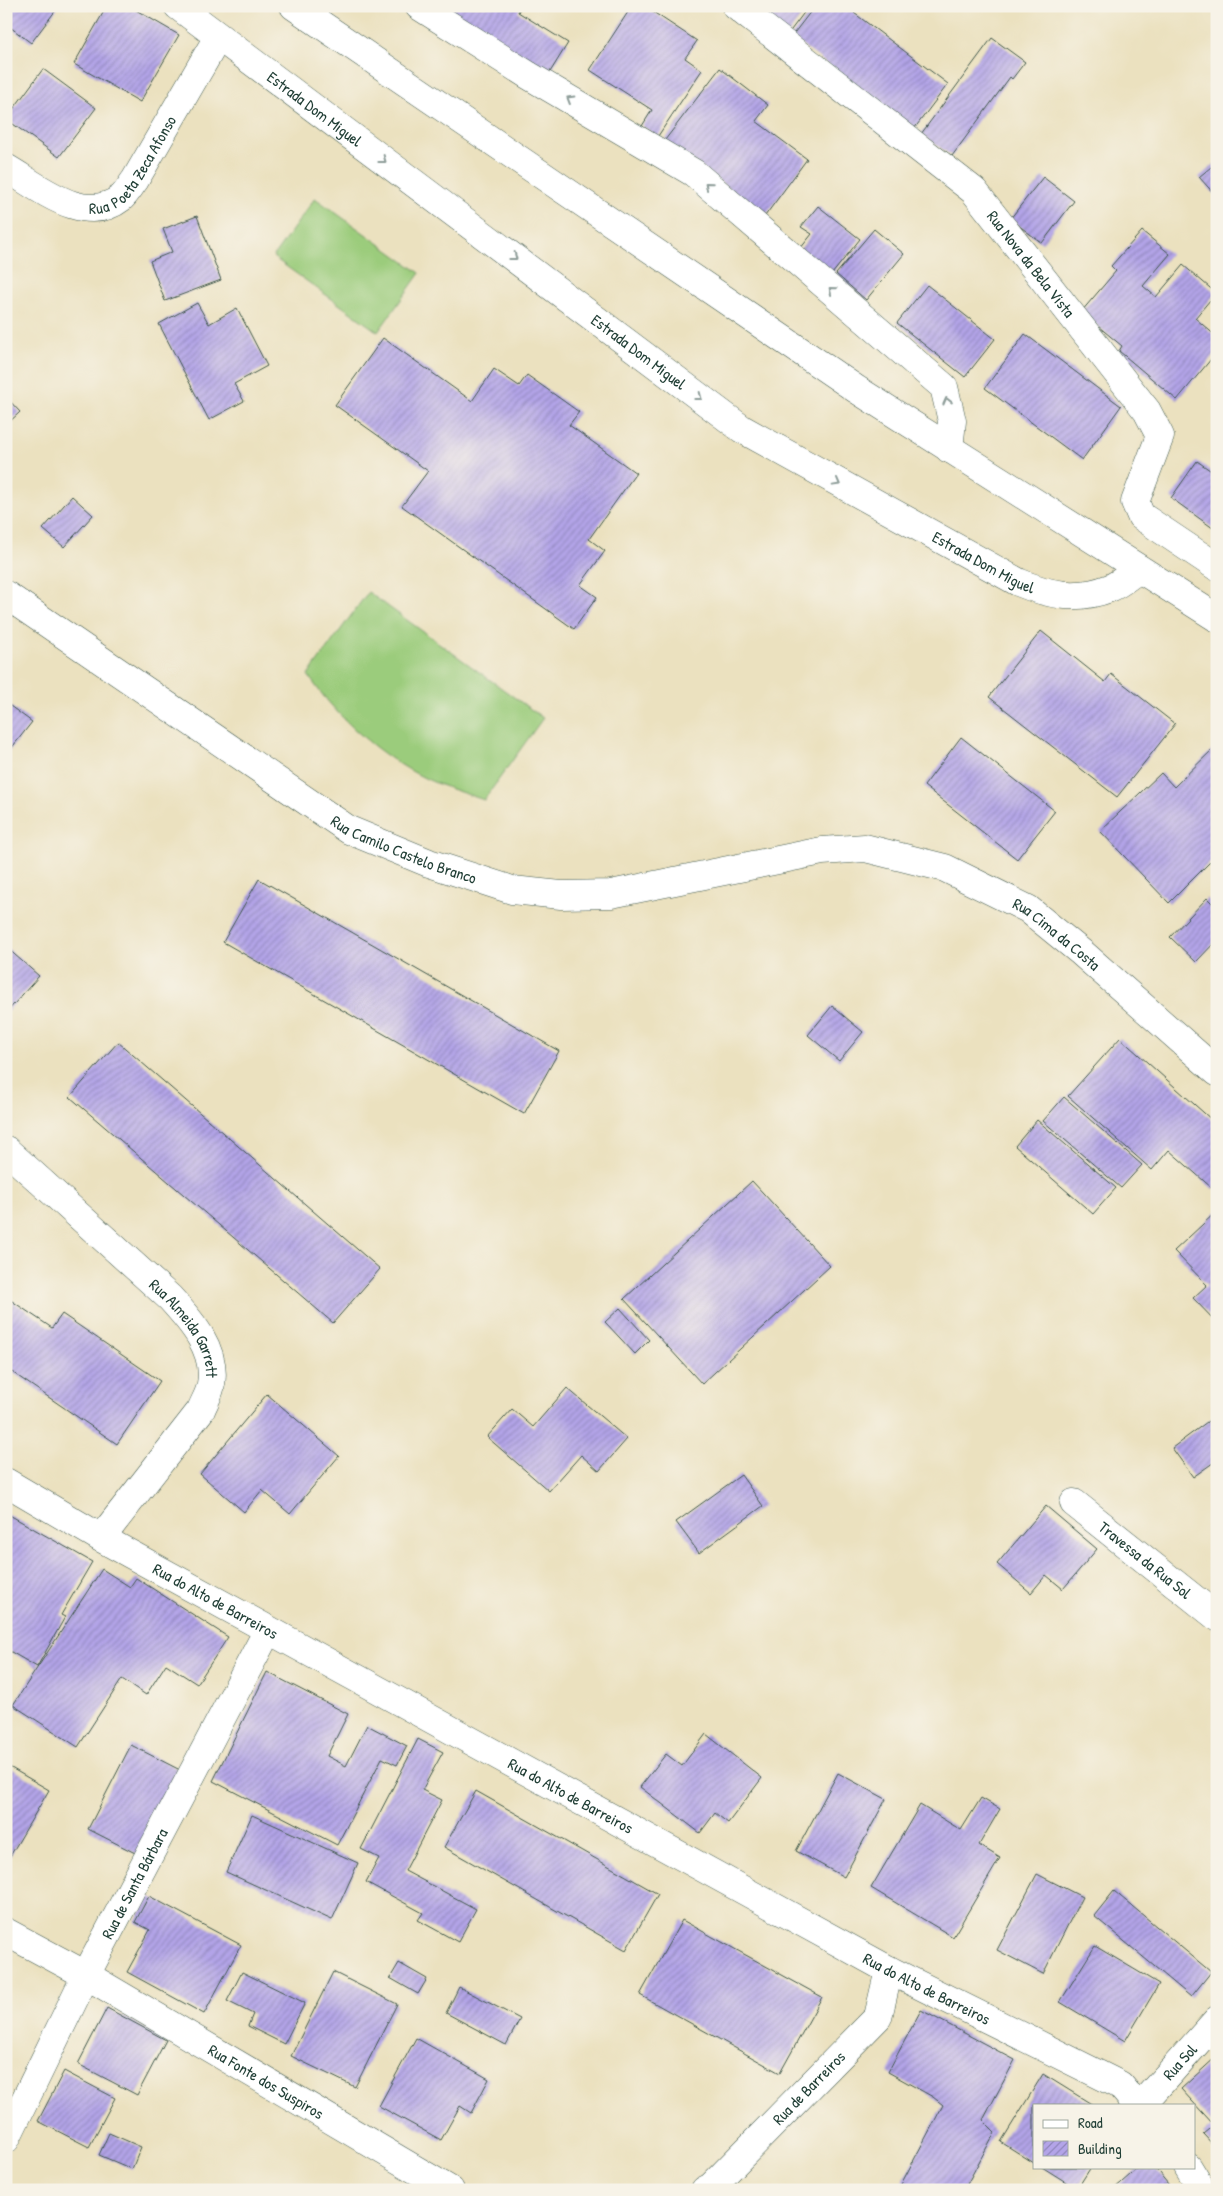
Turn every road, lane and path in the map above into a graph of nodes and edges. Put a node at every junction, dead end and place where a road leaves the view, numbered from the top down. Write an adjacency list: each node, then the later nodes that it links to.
1 (178, 6): 5 (street, Estrada Dom Miguel)
2 (294, 6): 7 (street)
3 (419, 6): 7 (street, one-way to 3)
4 (736, 6): 8 (street, Rua Nova da Bela Vista)
5 (218, 37): 6 (street, Rua Poeta Zeca Afonso); 9 (street, Estrada Dom Miguel, one-way to 9)
6 (6, 168)
7 (949, 449): 9 (street)
8 (1217, 567)
9 (1139, 569): 11 (street)
10 (6, 595): 12 (street, Rua Camilo Castelo Branco)
11 (1217, 618)
12 (864, 848): 13 (street, Rua Cima da Costa)
13 (1217, 1072)
14 (6, 1150): 17 (street, Rua Almeida Garrett)
15 (6, 1482): 17 (street, Rua do Alto de Barreiros)
16 (1074, 1503): 18 (street, Travessa da Rua Sol)
17 (101, 1538): 19 (street, Rua do Alto de Barreiros)
18 (1217, 1617)
19 (268, 1630): 21 (street, Rua do Alto de Barreiros); 22 (street, Rua de Santa Bárbara)
20 (6, 1932): 22 (street, Rua Fonte dos Suspiros)
21 (889, 1970): 24 (street, Rua do Alto de Barreiros); 29 (street, Rua de Barreiros)
22 (86, 1975): 26 (street, Rua de Santa Bárbara); 28 (street, Rua Fonte dos Suspiros)
23 (1217, 2020): 25 (street, Rua Sol)
24 (1136, 2104)
25 (1142, 2104)
26 (6, 2139)
27 (1189, 2168): 30 (street)
28 (447, 2189)
29 (705, 2190)
30 (1202, 2190)

